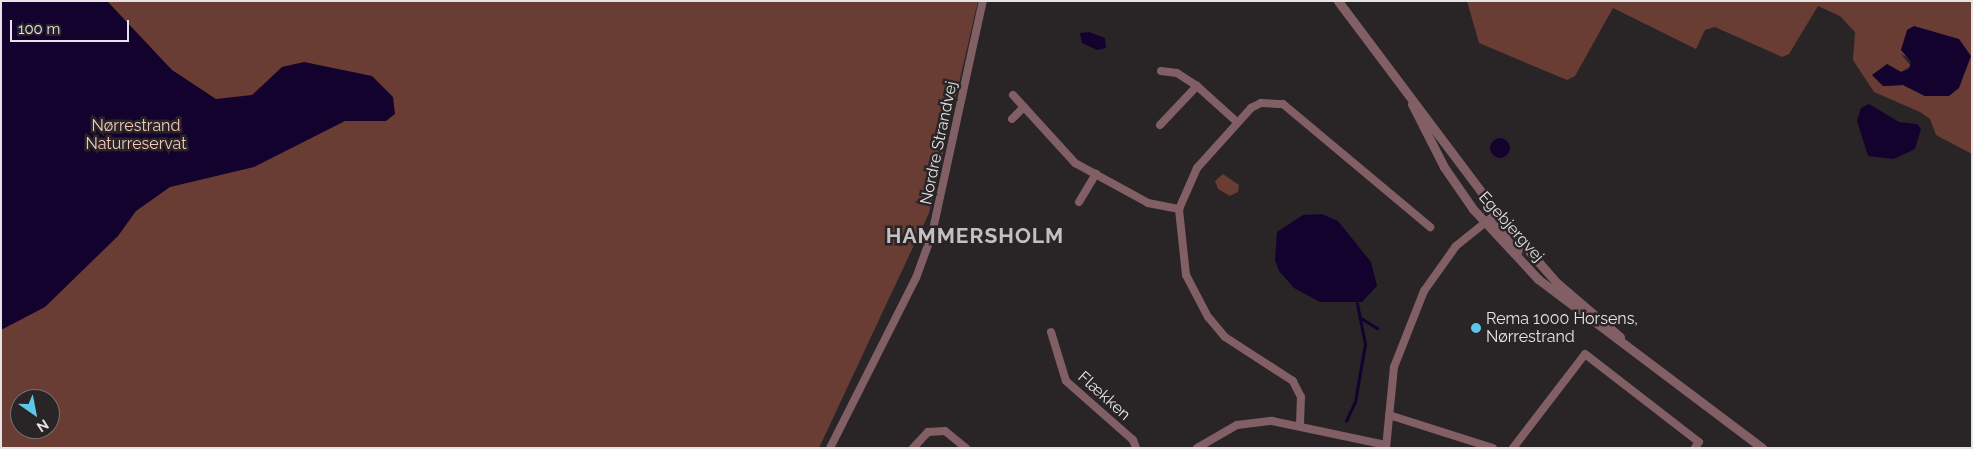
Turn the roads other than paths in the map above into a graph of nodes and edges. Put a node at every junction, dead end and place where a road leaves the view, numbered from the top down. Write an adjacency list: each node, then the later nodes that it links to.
1 (983, 1): 23 (street, Nordre Strandvej)
2 (1338, 1): 6 (street, Egebjergvej)
3 (1161, 70): 4 (street)
4 (1197, 86): 9 (street); 10 (street)
5 (1013, 95): 7 (street)
6 (1412, 104): 14 (street, Egebjergvej); 15 (street, Egebjergvej)
7 (1024, 108): 8 (street); 11 (street)
8 (1012, 119)
9 (1237, 122): 13 (street); 16 (street)
10 (1160, 125)
11 (1096, 174): 12 (street); 13 (street)
12 (1079, 202)
13 (1179, 209): 21 (street)
14 (1497, 213): 15 (street); 17 (street, Egebjergvej)
15 (1484, 223): 17 (street); 19 (street, Egebjergvej); 20 (street)
16 (1430, 227)
17 (1557, 283): 19 (street, Egebjergvej)
18 (1051, 332): 26 (street, Flækken)
19 (1622, 340): 31 (street, Egebjergvej)
20 (1389, 415): 22 (street); 28 (street)
21 (1300, 424): 22 (street); 27 (street)
22 (1386, 446)
23 (830, 448)
24 (913, 448): 25 (street)
25 (966, 448)
26 (1136, 448)
27 (1197, 448)
28 (1493, 448)
29 (1513, 448): 30 (street)
30 (1695, 448)
31 (1762, 448)

